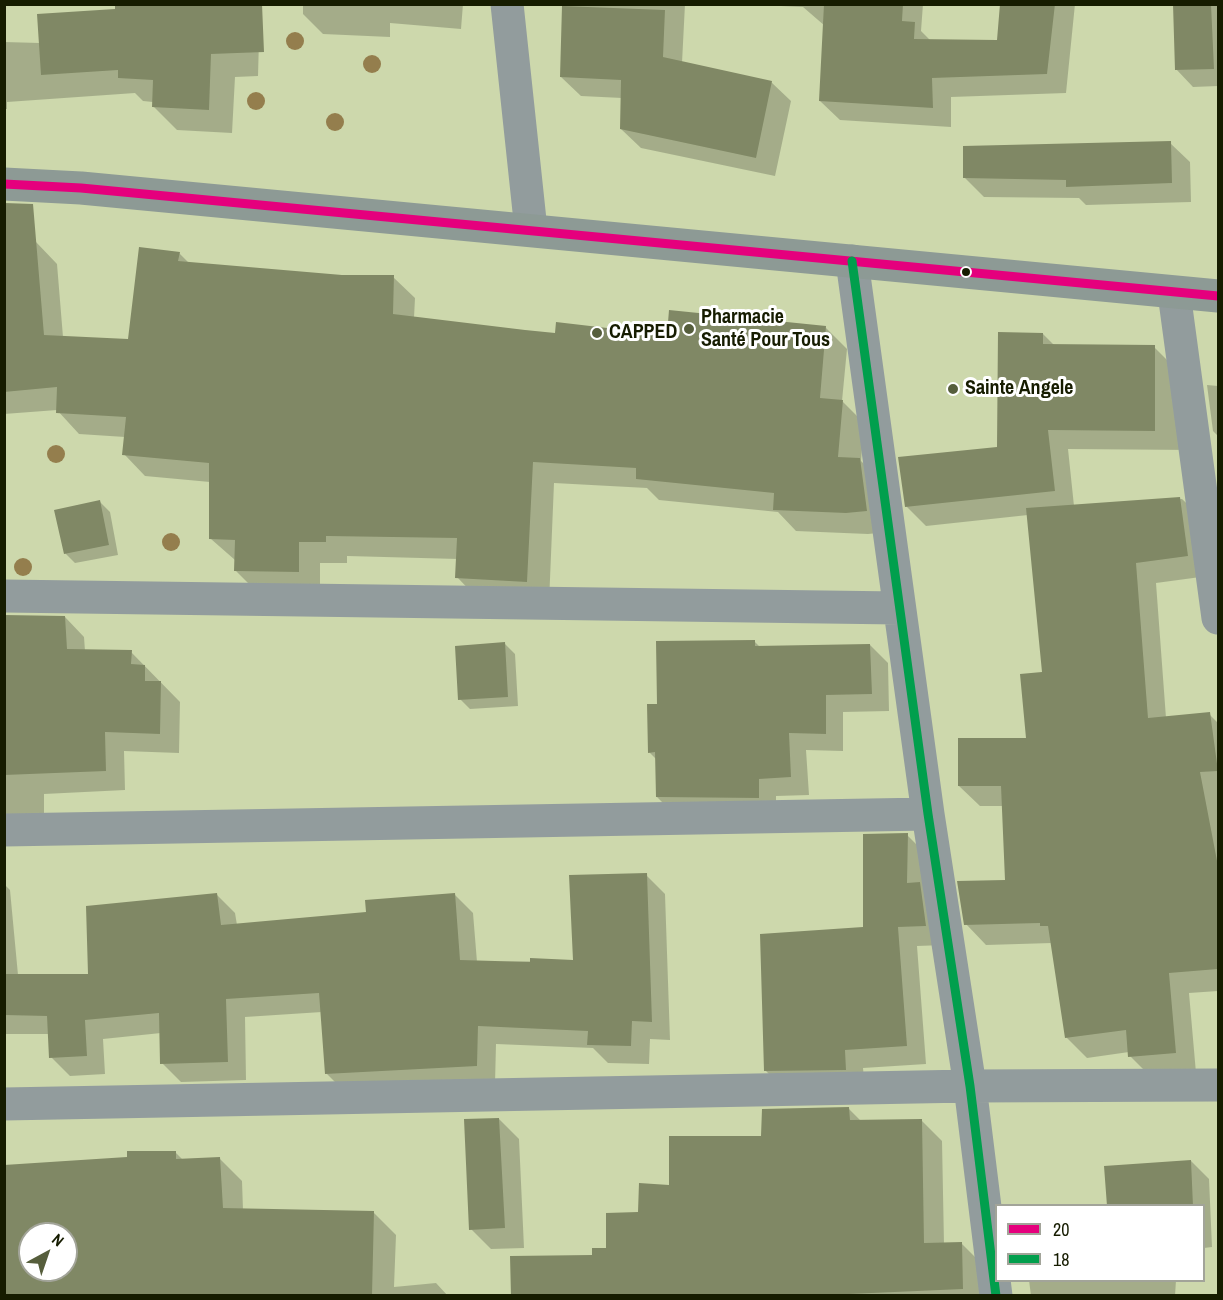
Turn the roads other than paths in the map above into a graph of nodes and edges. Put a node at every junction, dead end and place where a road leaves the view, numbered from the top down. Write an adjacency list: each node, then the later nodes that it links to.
1 (507, 4): 3 (street)
2 (4, 184): 3 (street)
3 (531, 230): 4 (street)
4 (852, 261): 5 (street); 8 (street)
5 (1174, 293): 6 (street); 9 (street)
6 (1218, 296)
7 (4, 596): 8 (street)
8 (898, 608): 10 (street)
9 (1218, 618)
10 (928, 814): 11 (street); 13 (street)
11 (4, 830)
12 (1218, 1085): 13 (street)
13 (970, 1086): 14 (street); 15 (street)
14 (4, 1104)
15 (996, 1296)

